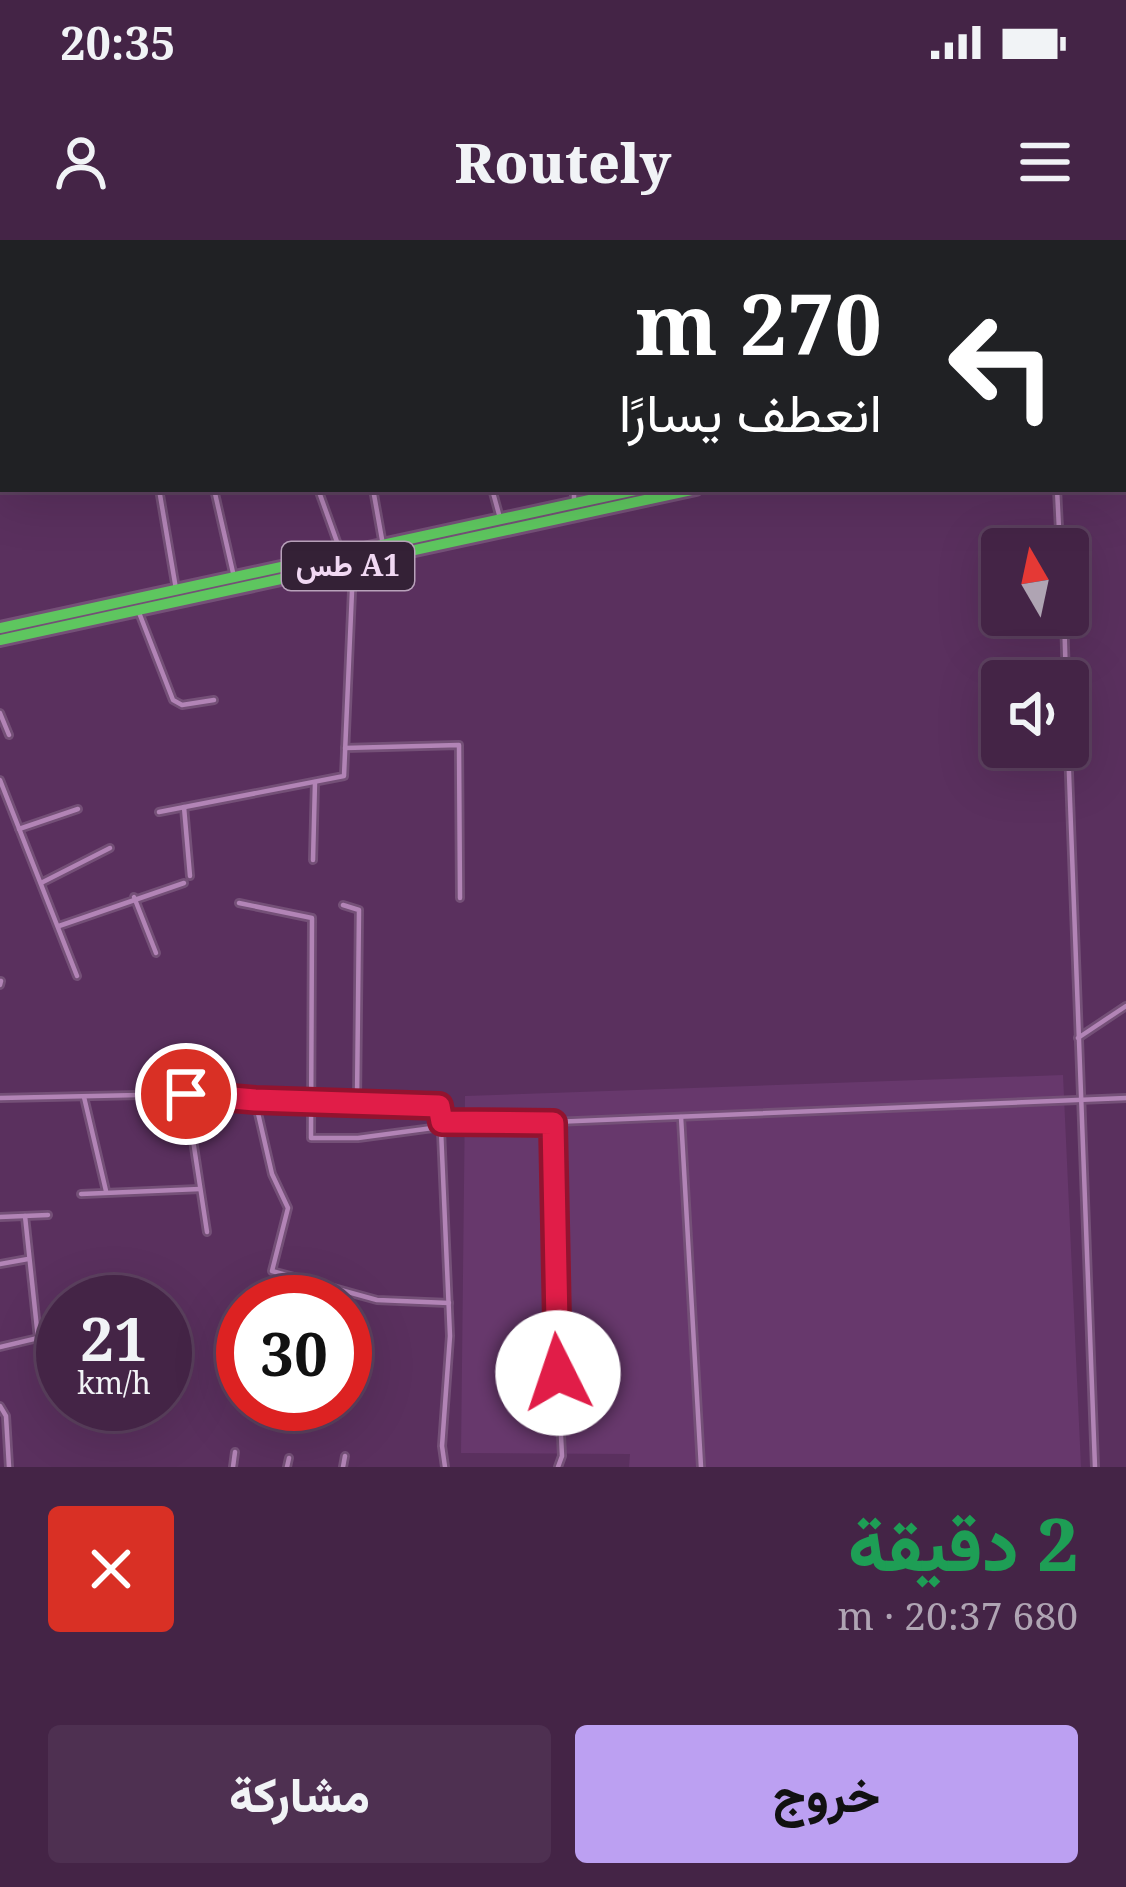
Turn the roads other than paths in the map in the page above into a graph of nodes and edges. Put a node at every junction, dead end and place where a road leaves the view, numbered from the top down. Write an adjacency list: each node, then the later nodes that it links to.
1 (160, 492): 17 (street)
2 (215, 492): 16 (street)
3 (319, 492): 14 (street)
4 (374, 492): 13 (street)
5 (493, 492): 11 (street)
6 (574, 492): 10 (street)
7 (626, 492): 10 (highway, طس A1)
8 (682, 492): 15 (highway, طس A1)
9 (1057, 492): 12 (street)
10 (574, 503): 11 (highway, طس A1)
11 (500, 519): 13 (highway, طس A1)
12 (1059, 528)
13 (383, 545): 14 (highway, طس A1)
14 (333, 559): 15 (highway, طس A1); 16 (highway, طس A1); 18 (highway, طس A1)
15 (353, 565): 24 (street)
16 (234, 577): 17 (highway, طس A1)
17 (176, 590): 19 (highway, طس A1)
18 (138, 610): 20 (highway, طس A1); 21 (street)
19 (0, 628)
20 (0, 640)
21 (214, 700)
22 (0, 712): 23 (street)
23 (9, 735)
24 (345, 748): 27 (street); 38 (street)
25 (1069, 768): 45 (street)
26 (0, 780): 31 (street)
27 (315, 782): 28 (street); 33 (street)
28 (184, 807): 30 (street); 34 (street)
29 (78, 809): 31 (street)
30 (159, 812)
31 (19, 829): 36 (street)
32 (110, 848): 36 (street)
33 (313, 860)
34 (190, 876)
35 (184, 883): 37 (street)
36 (41, 884): 41 (street)
37 (134, 897): 41 (street); 42 (street)
38 (460, 898)
39 (239, 903): 51 (street)
40 (343, 905): 53 (street)
41 (57, 927): 43 (street)
42 (156, 952)
43 (77, 976)
44 (1126, 1006): 45 (street)
45 (1078, 1038): 52 (street)
46 (186, 1094): 47 (street); 50 (street); 57 (street)
47 (84, 1097): 48 (street); 58 (street)
48 (0, 1098)
49 (1126, 1098): 52 (street)
50 (255, 1100): 51 (street); 66 (street)
51 (310, 1100): 53 (street); 56 (street)
52 (1080, 1100): 54 (street); 79 (street)
53 (357, 1101): 56 (street)
54 (681, 1117): 55 (street); 78 (street)
55 (553, 1123): 56 (street); 77 (street)
56 (442, 1125): 66 (street)
57 (200, 1189): 58 (street); 63 (street)
58 (106, 1193): 59 (street)
59 (81, 1195)
60 (48, 1215): 61 (street)
61 (25, 1216): 62 (street); 64 (street)
62 (0, 1217)
63 (207, 1232)
64 (28, 1258): 65 (street); 67 (street)
65 (0, 1264)
66 (449, 1303): 76 (street)
67 (0, 1347)
68 (0, 1406): 72 (street)
69 (235, 1452): 73 (street)
70 (345, 1456): 75 (street)
71 (289, 1458): 74 (street)
72 (9, 1467)
73 (233, 1467)
74 (287, 1467)
75 (343, 1467)
76 (445, 1467)
77 (559, 1467)
78 (701, 1467)
79 (1095, 1467)

